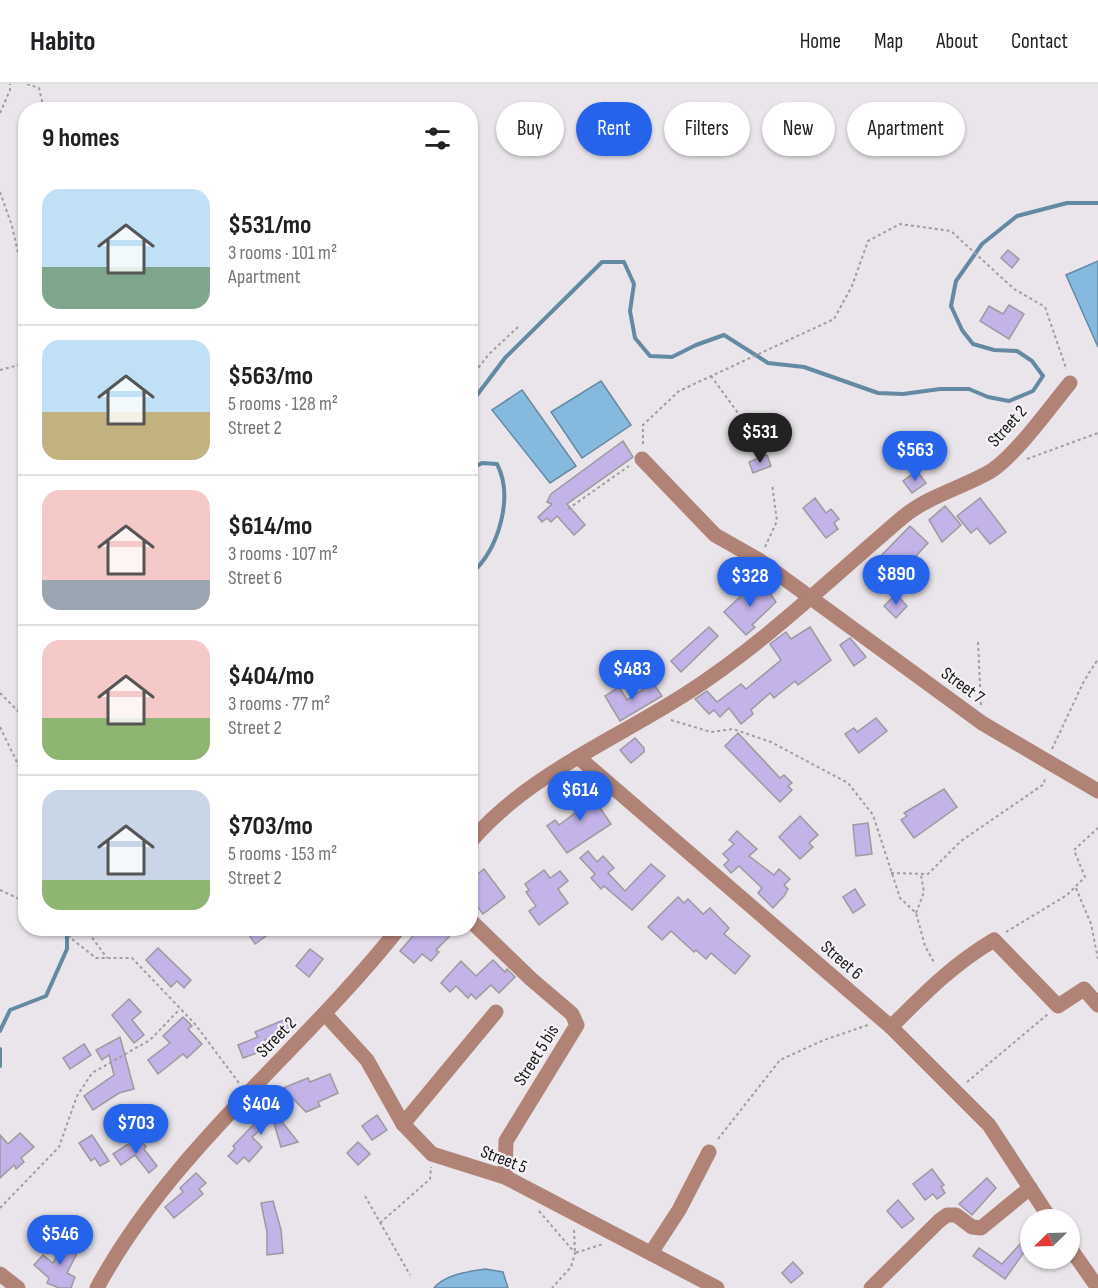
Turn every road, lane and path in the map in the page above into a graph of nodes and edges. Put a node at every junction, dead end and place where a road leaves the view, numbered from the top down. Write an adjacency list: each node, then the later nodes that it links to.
1 (10, 84): 4 (path)
2 (27, 84): 3 (path)
3 (42, 102)
4 (0, 113)
5 (0, 192): 6 (path)
6 (18, 252)
7 (518, 327): 9 (path)
8 (18, 365): 10 (path)
9 (478, 368)
10 (0, 370)
11 (711, 376): 12 (path); 13 (path); 15 (path)
12 (1070, 383): 20 (street, Street 2)
13 (752, 432)
14 (1098, 433): 16 (path)
15 (642, 459): 18 (path); 19 (street, Street 7)
16 (1019, 462)
17 (772, 484): 19 (path)
18 (568, 509)
19 (759, 560): 20 (street, Street 7)
20 (812, 599): 25 (street, Street 2); 26 (street, Street 7)
21 (978, 642): 26 (path)
22 (1098, 659): 29 (path)
23 (0, 693): 24 (path)
24 (18, 711)
25 (648, 716): 28 (street, Street 2); 34 (path)
26 (981, 723): 29 (street, Street 7)
27 (0, 727): 30 (path)
28 (578, 757): 33 (street, Street 2); 53 (street, Street 6)
29 (1047, 760): 31 (street, Street 7); 35 (path)
30 (18, 764)
31 (1098, 791)
32 (1098, 828): 36 (path)
33 (478, 833)
34 (891, 873): 35 (path); 39 (path)
35 (921, 874): 39 (path)
36 (1075, 887): 44 (path); 46 (path)
37 (0, 890): 38 (path)
38 (18, 899)
39 (916, 913): 47 (path)
40 (478, 928): 59 (street, Street 5 bis)
41 (68, 936): 45 (path)
42 (91, 936): 45 (path)
43 (392, 936): 51 (street, Street 2)
44 (994, 940): 47 (street); 48 (street)
45 (106, 958): 49 (path)
46 (1098, 959)
47 (942, 975): 53 (street)
48 (1098, 1005)
49 (180, 1009): 55 (path); 63 (path)
50 (496, 1011): 56 (street)
51 (325, 1014): 55 (street, Street 2); 56 (street, Street 5)
52 (1046, 1016): 54 (path)
53 (891, 1027): 54 (street, Street 6); 57 (path)
54 (956, 1091): 61 (street, Street 6)
55 (248, 1095): 74 (street, Street 2)
56 (403, 1124): 58 (street, Street 5)
57 (709, 1152): 69 (street)
58 (432, 1154): 59 (street, Street 5); 66 (path)
59 (505, 1177): 60 (street, Street 5)
60 (527, 1188): 65 (street, Street 5); 68 (path)
61 (1030, 1188): 64 (street, Street 6); 77 (street)
62 (365, 1196): 66 (path)
63 (0, 1208)
64 (1044, 1209)
65 (568, 1210): 67 (street, Street 5); 68 (path)
66 (380, 1223): 72 (path)
67 (627, 1240): 68 (path); 69 (street, Street 5)
68 (575, 1253): 75 (path)
69 (651, 1253): 76 (street, Street 5)
70 (1080, 1262): 78 (street)
71 (0, 1274): 73 (street)
72 (410, 1275)
73 (18, 1288)
74 (97, 1288)
75 (552, 1288)
76 (717, 1288)
77 (871, 1288)
78 (1098, 1288)

